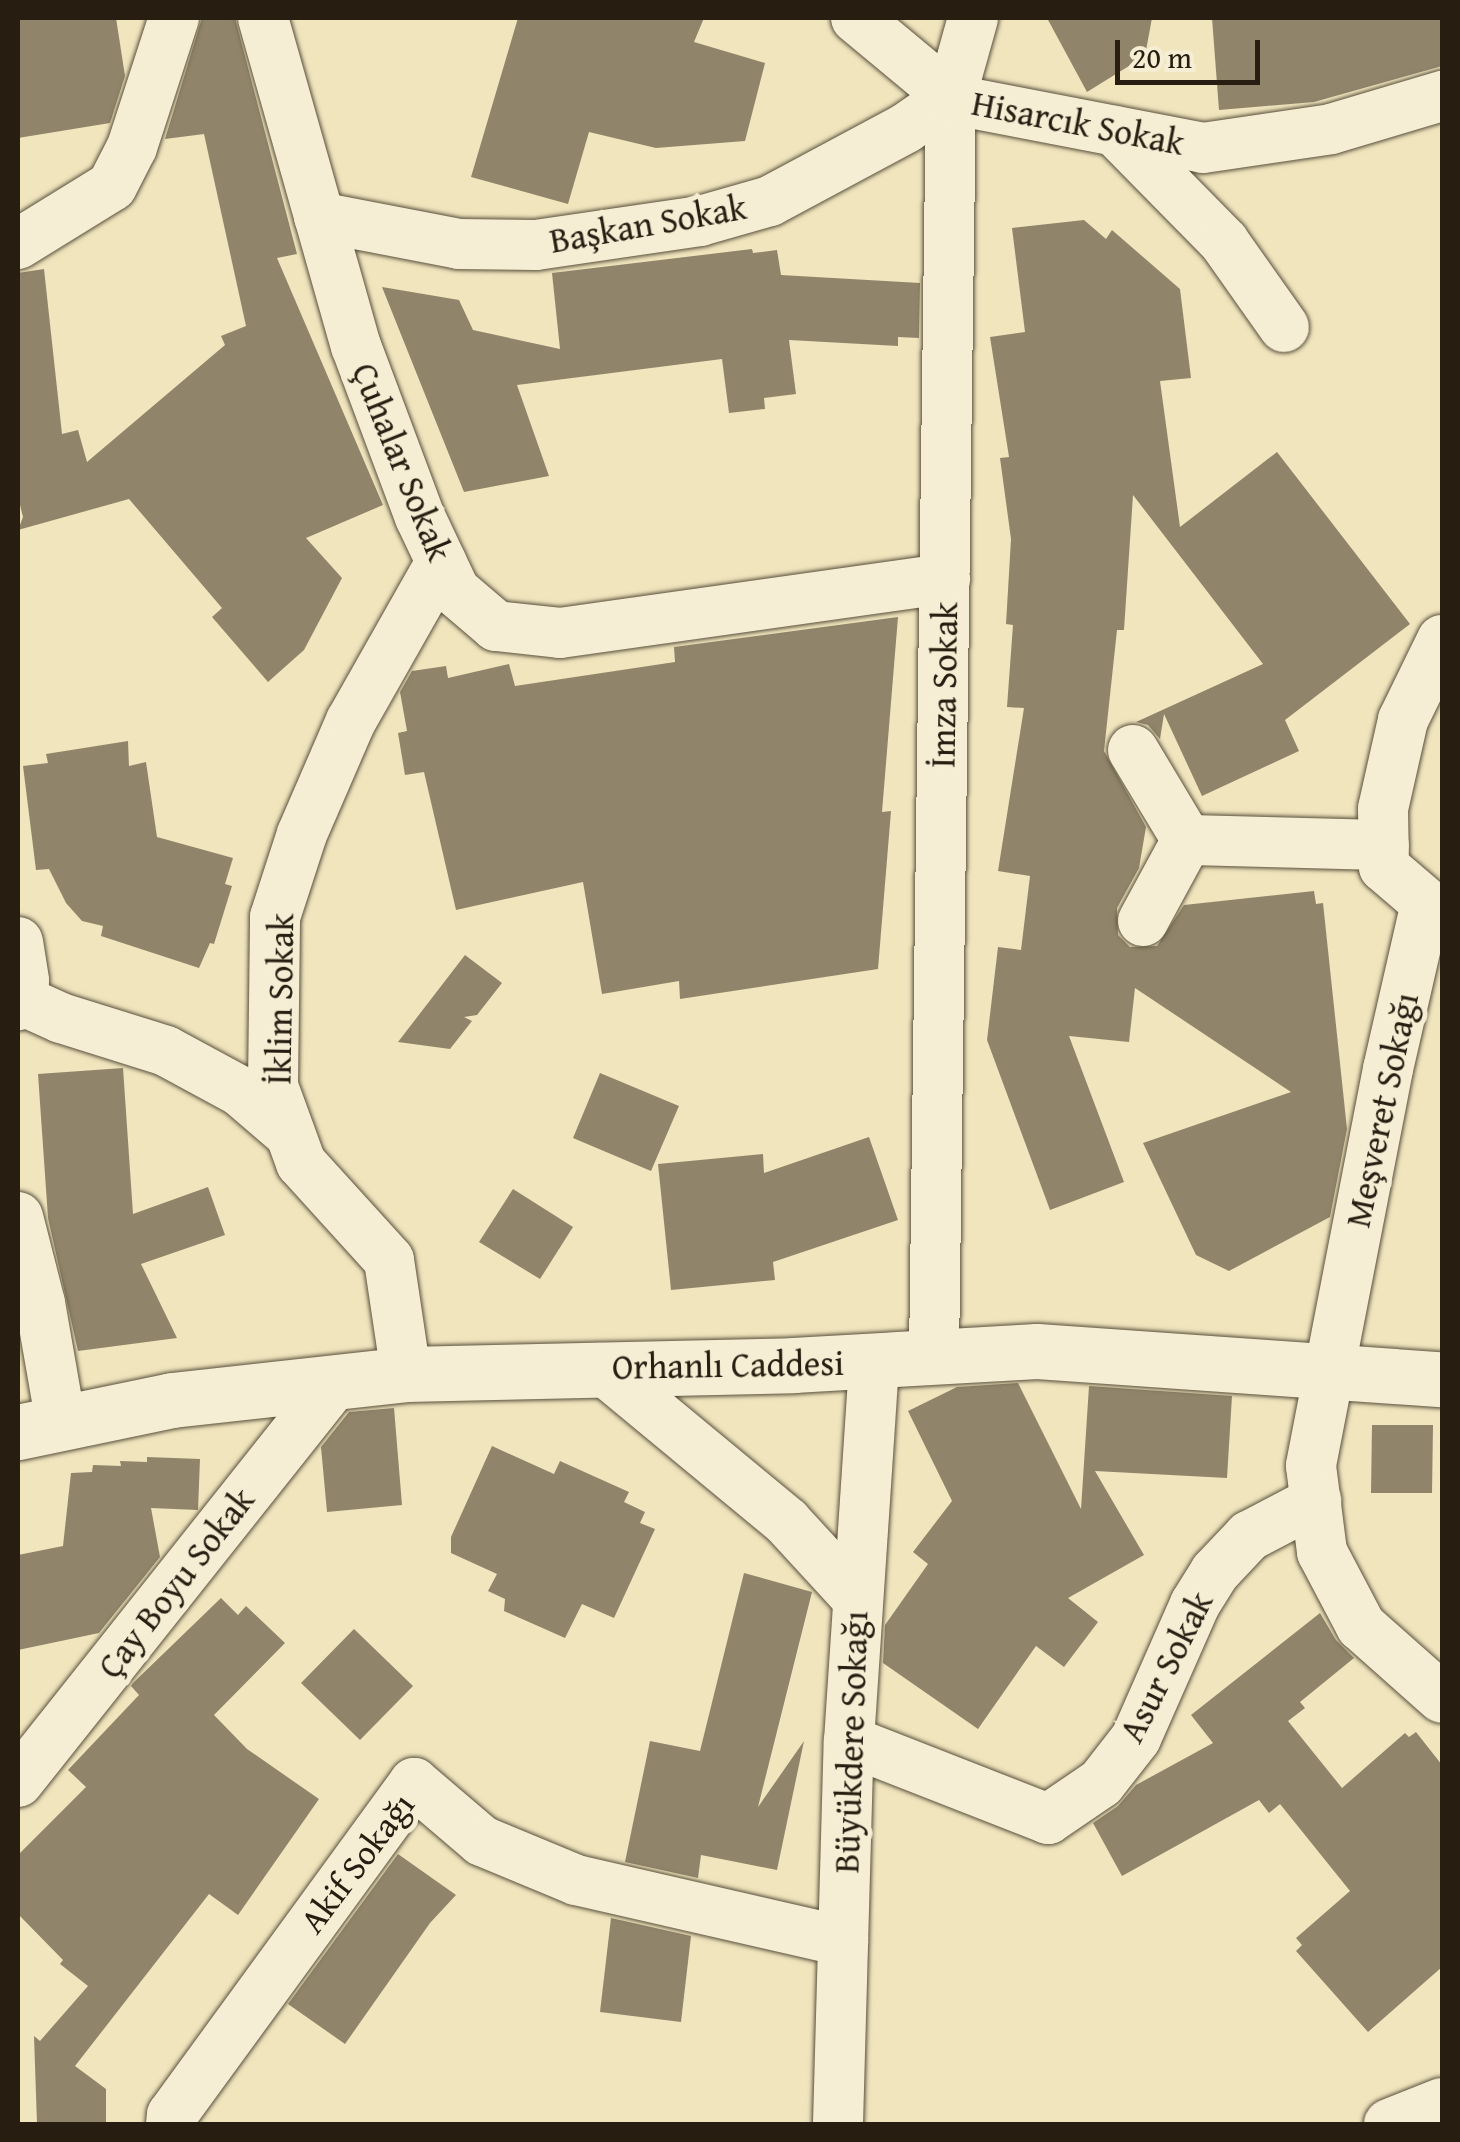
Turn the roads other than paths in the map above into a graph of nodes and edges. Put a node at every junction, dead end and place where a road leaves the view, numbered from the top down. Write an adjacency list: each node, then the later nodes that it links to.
1 (174, 18): 9 (street)
2 (262, 18): 8 (street, Çuhalar Sokak)
3 (856, 18): 6 (street, Hisarcık Sokak)
4 (973, 18): 6 (street, İmza Sokak)
5 (1442, 96): 7 (street, Hisarcık Sokak)
6 (951, 97): 7 (street, Hisarcık Sokak); 8 (street, Başkan Sokak); 12 (street, İmza Sokak)
7 (1115, 131): 10 (street)
8 (319, 217): 11 (street, Çuhalar Sokak)
9 (18, 244)
10 (1284, 327)
11 (441, 562): 12 (street, Çuhalar Sokak); 21 (street, İklim Sokak)
12 (945, 579): 23 (street, İmza Sokak)
13 (1442, 640): 16 (street, Meşveret Sokağı)
14 (1133, 750): 15 (street)
15 (1187, 840): 16 (street); 18 (street)
16 (1384, 844): 17 (street, Meşveret Sokağı)
17 (1434, 909): 26 (street, Meşveret Sokağı)
18 (1142, 921)
19 (18, 942): 20 (street)
20 (18, 1002): 21 (street)
21 (290, 1134): 27 (street, İklim Sokak)
22 (18, 1216): 30 (street)
23 (934, 1356): 24 (street, Orhanlı Caddesi); 26 (street, Orhanlı Caddesi)
24 (874, 1361): 25 (street, Orhanlı Caddesi); 32 (street, Büyükdere Sokağı)
25 (601, 1368): 27 (street, Orhanlı Caddesi); 32 (street)
26 (1330, 1370): 28 (street, Orhanlı Caddesi); 31 (street, Meşveret Sokağı)
27 (406, 1374): 29 (street, Orhanlı Caddesi)
28 (1442, 1379)
29 (334, 1384): 30 (street, Orhanlı Caddesi); 35 (street, Çay Boyu Sokak)
30 (34, 1430)
31 (1316, 1501): 33 (street, Meşveret Sokağı); 34 (street, Asur Sokak)
32 (857, 1598): 34 (street, Büyükdere Sokağı)
33 (1442, 1698)
34 (849, 1741): 36 (street, Büyükdere Sokağı)
35 (18, 1782)
36 (843, 1941): 38 (street, Akif Sokağı); 39 (street, Büyükdere Sokağı)
37 (1442, 2103): 40 (street)
38 (171, 2124)
39 (838, 2124)
40 (1388, 2124)

